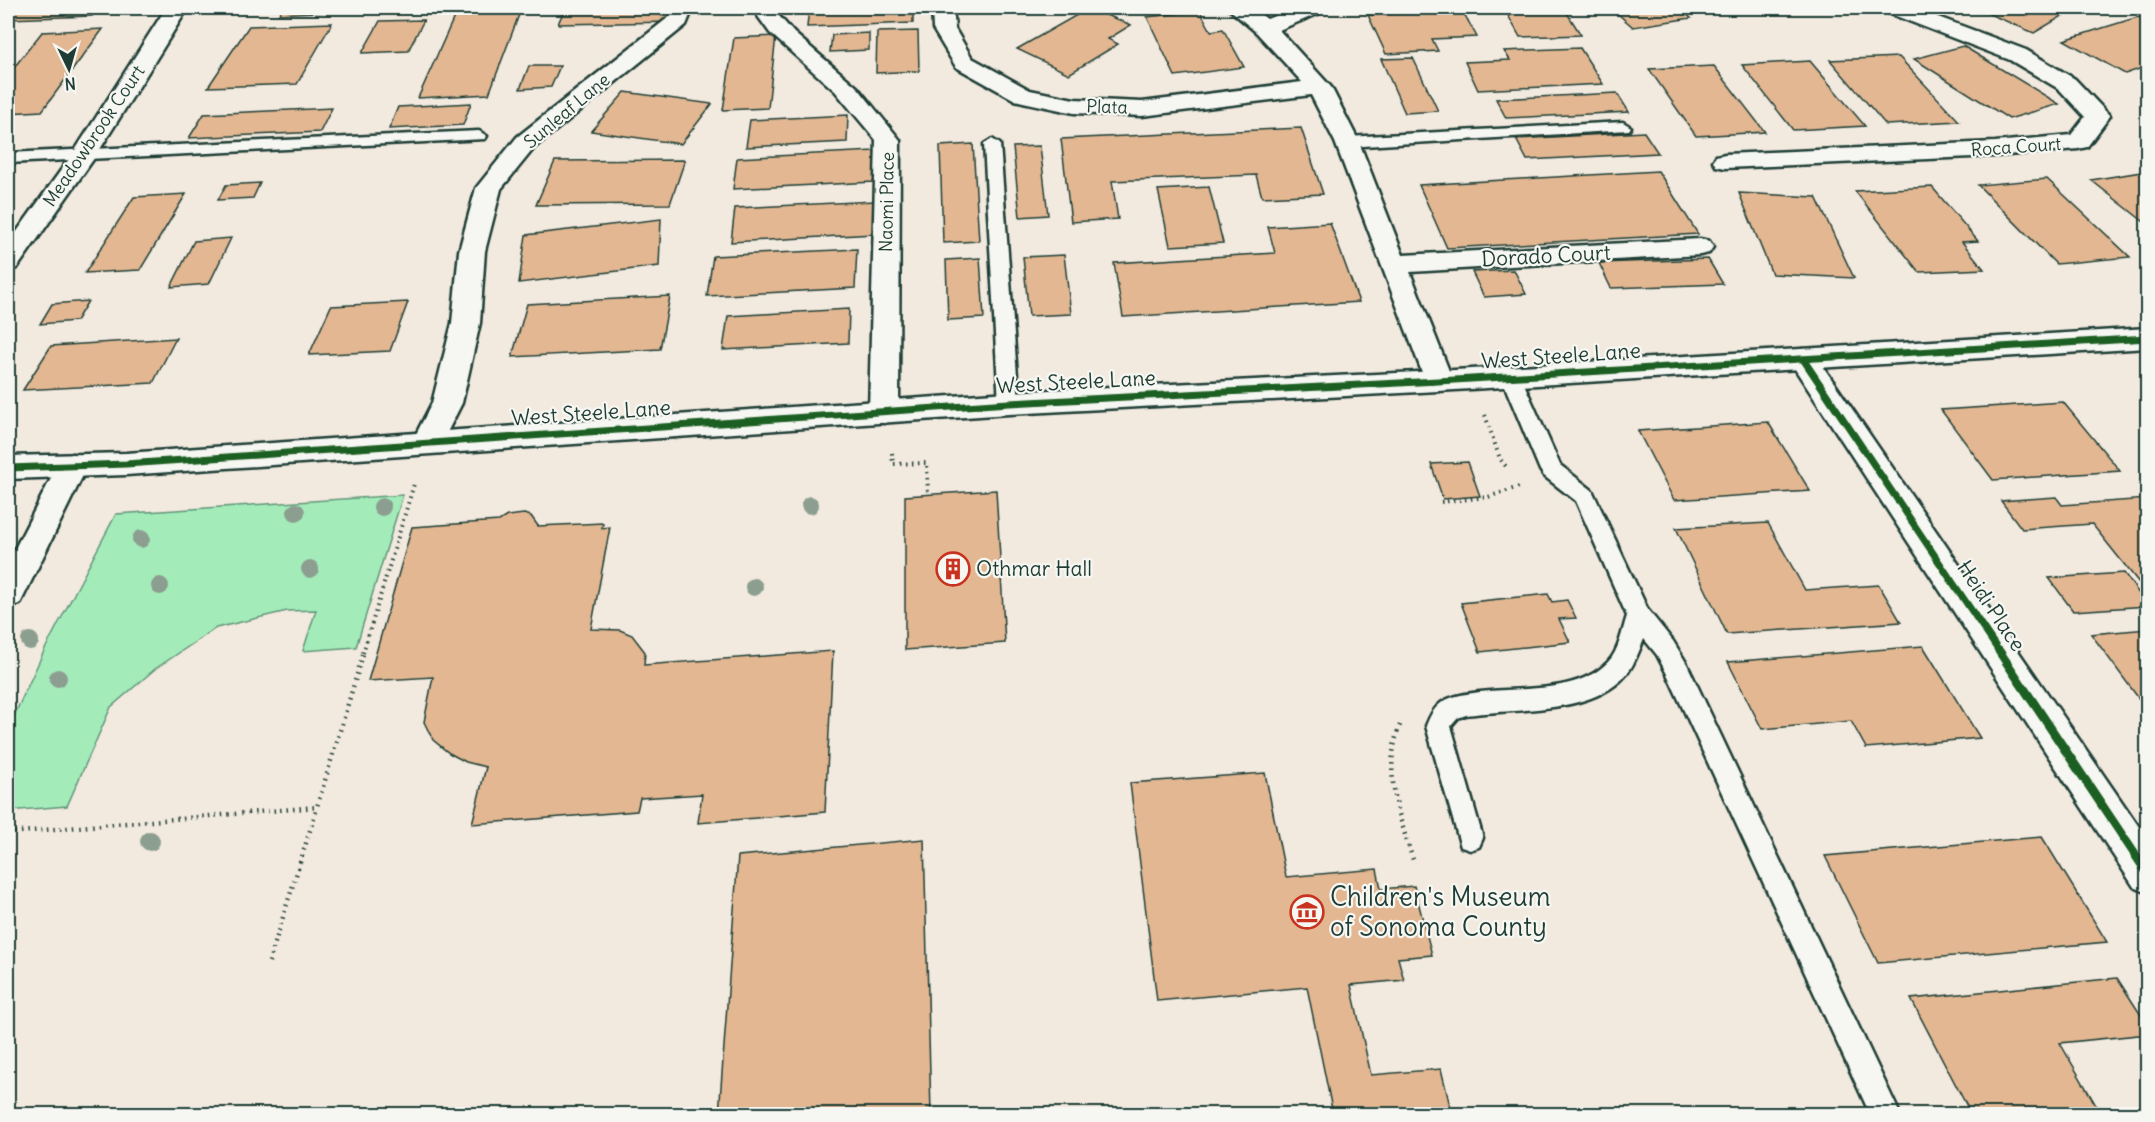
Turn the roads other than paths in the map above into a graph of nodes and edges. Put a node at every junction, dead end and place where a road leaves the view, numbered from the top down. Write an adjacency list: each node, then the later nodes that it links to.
1 (177, 8): 14 (street, Meadowbrook Court)
2 (683, 8): 26 (street, Sunleaf Lane)
3 (762, 8): 25 (street, Naomi Place)
4 (943, 8): 9 (street, Plata)
5 (1239, 8): 8 (street)
6 (1312, 8): 8 (street)
7 (1896, 8): 16 (street, Roca Court)
8 (1265, 28): 9 (street)
9 (1318, 87): 12 (street)
10 (1623, 127): 12 (lane)
11 (479, 136): 14 (lane)
12 (1347, 142): 19 (street)
13 (992, 144): 24 (lane)
14 (85, 154): 15 (lane); 18 (street, Meadowbrook Court)
15 (8, 158)
16 (1725, 161)
17 (1700, 247): 19 (street, Dorado Court)
18 (8, 262)
19 (1392, 264): 23 (street)
20 (2148, 338): 21 (street, West Steele Lane)
21 (1803, 358): 22 (street, West Steele Lane); 32 (street, Heidi Place)
22 (1511, 377): 23 (street, West Steele Lane); 30 (lane)
23 (1438, 381): 24 (street, West Steele Lane)
24 (1009, 403): 25 (street, West Steele Lane)
25 (884, 412): 26 (street, West Steele Lane)
26 (427, 442): 27 (street, West Steele Lane)
27 (73, 465): 28 (street, West Steele Lane); 29 (street)
28 (8, 468)
29 (8, 594)
30 (1639, 616): 31 (lane); 33 (lane)
31 (1470, 838)
32 (2148, 874)
33 (1885, 1114)

